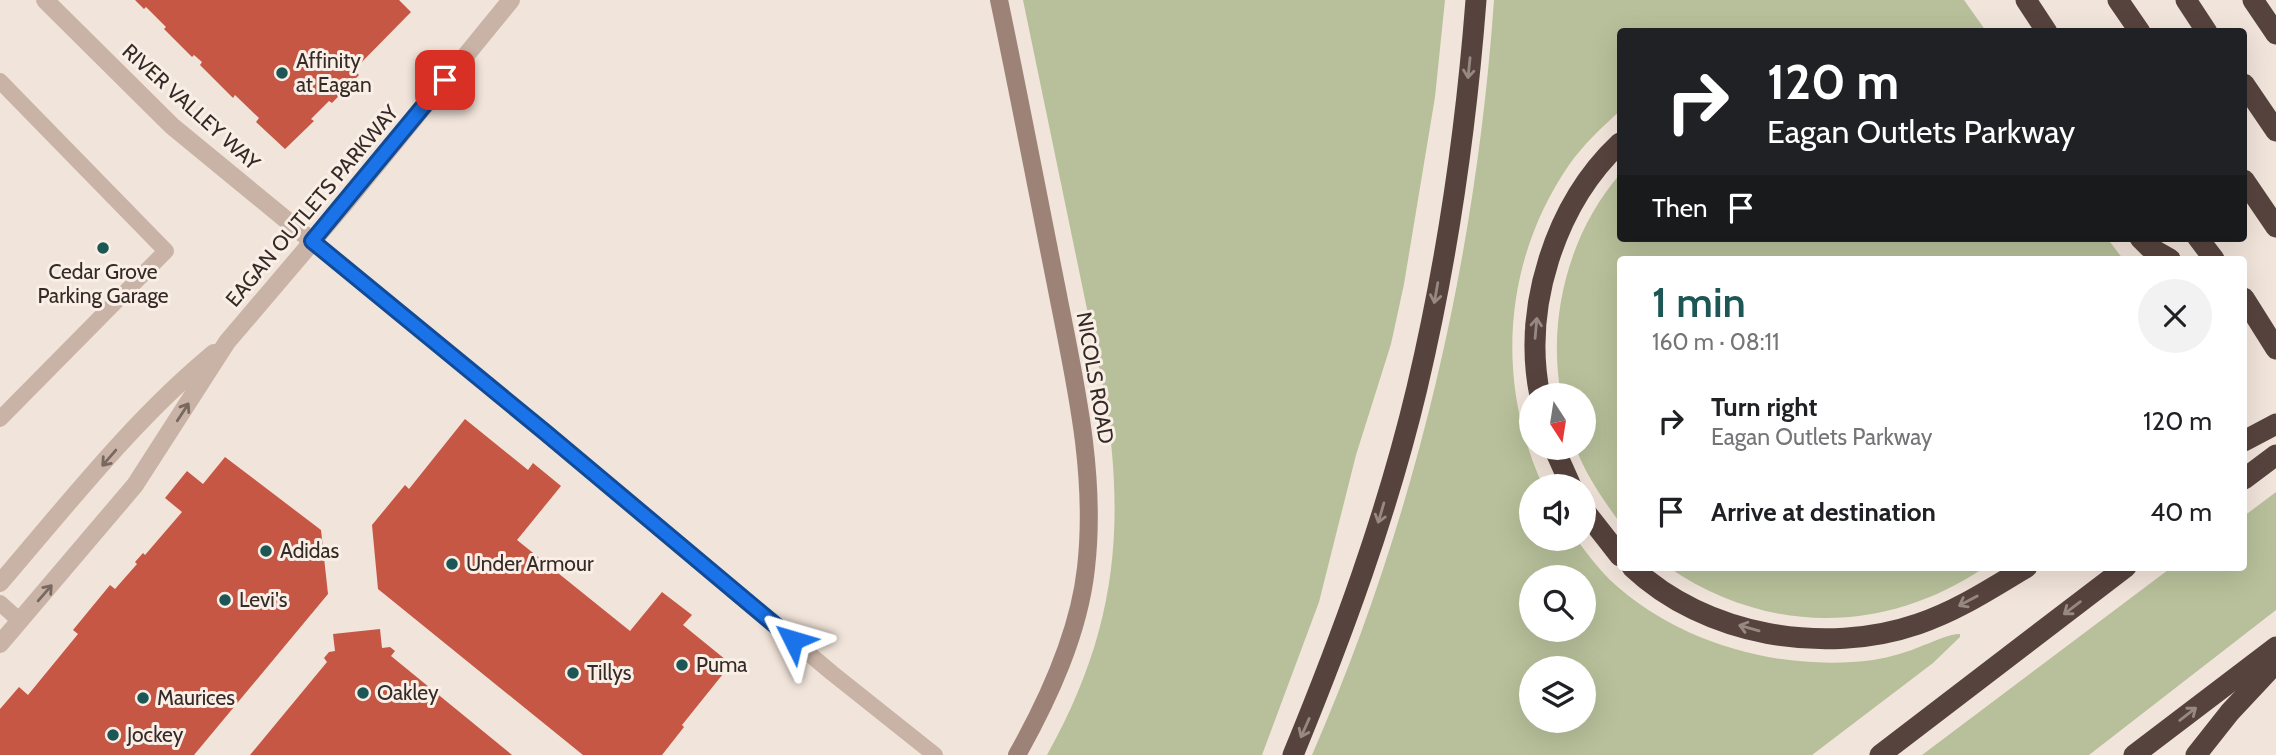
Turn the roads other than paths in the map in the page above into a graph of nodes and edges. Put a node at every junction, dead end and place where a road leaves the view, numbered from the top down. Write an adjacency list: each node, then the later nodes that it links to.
1 (45, 0): 19 (street, RIVER VALLEY WAY)
2 (510, 0): 19 (street, EAGAN OUTLETS PARKWAY)
3 (999, 0): 46 (street, NICOLS ROAD)
4 (1476, 0): 47 (highway, one-way to 47)
5 (2026, 0): 9 (highway)
6 (2118, 0): 10 (highway)
7 (2186, 0): 11 (highway)
8 (2253, 0): 12 (highway)
9 (2044, 28)
10 (2137, 28)
11 (2204, 28)
12 (2276, 34)
13 (0, 81): 28 (lane)
14 (2247, 88): 15 (highway)
15 (2276, 131)
16 (1617, 146): 27 (highway, one-way to 16)
17 (2247, 184): 18 (highway)
18 (2276, 227)
19 (312, 241): 25 (street, EAGAN OUTLETS PARKWAY); 45 (lane)
20 (2144, 242): 22 (highway)
21 (2201, 242): 23 (highway)
22 (2165, 256)
23 (2212, 256)
24 (2247, 303): 26 (highway)
25 (228, 342): 38 (street, EAGAN OUTLETS PARKWAY, one-way to 38); 40 (street, EAGAN OUTLETS PARKWAY, one-way to 25)
26 (2276, 349)
27 (1539, 383)
28 (0, 419)
29 (2276, 424): 30 (highway)
30 (2247, 439)
31 (2276, 455): 32 (highway)
32 (2247, 477)
33 (1596, 525): 34 (highway)
34 (1617, 552)
35 (1637, 571): 36 (highway, one-way to 35)
36 (2020, 571)
37 (2121, 571): 48 (highway, one-way to 48)
38 (0, 583)
39 (0, 603): 40 (lane)
40 (20, 621): 41 (street, EAGAN OUTLETS PARKWAY)
41 (0, 644)
42 (2276, 647): 44 (highway)
43 (2276, 663): 44 (highway)
44 (2250, 677): 49 (highway, one-way to 44); 50 (highway)
45 (935, 755)
46 (1017, 755)
47 (1293, 755)
48 (1880, 755)
49 (2134, 755)
50 (2196, 755)

